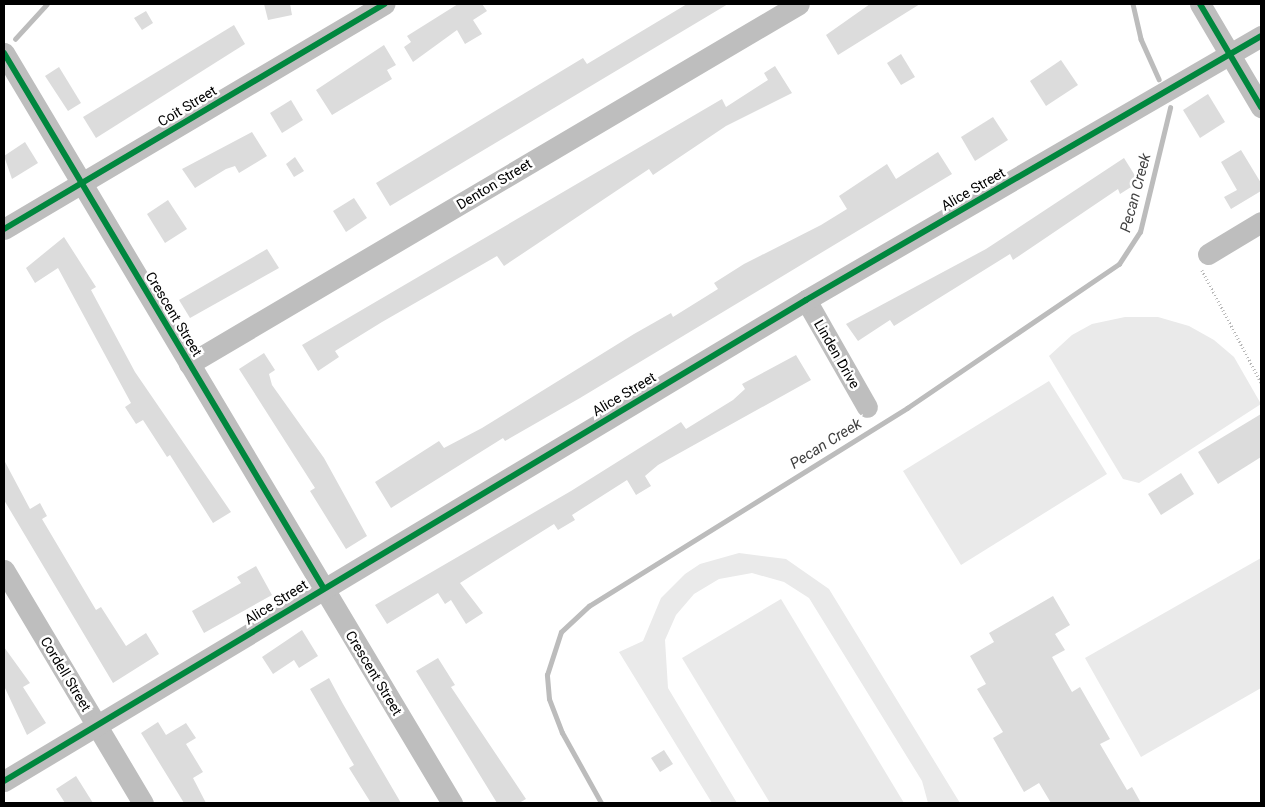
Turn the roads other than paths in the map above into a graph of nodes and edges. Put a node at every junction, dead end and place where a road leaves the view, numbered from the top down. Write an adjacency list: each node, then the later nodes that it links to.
1 (384, 4): 8 (street, Coit Street)
2 (799, 4): 13 (street, Denton Street)
3 (1200, 4): 6 (street)
4 (1261, 36): 6 (street, Alice Street)
5 (4, 53): 8 (street, Crescent Street)
6 (1230, 54): 7 (street); 12 (street, Alice Street)
7 (1261, 107)
8 (82, 183): 10 (street, Coit Street); 13 (street, Crescent Street)
9 (1261, 222): 11 (street)
10 (4, 229)
11 (1208, 254)
12 (806, 300): 14 (street, Linden Drive); 16 (street, Alice Street)
13 (189, 364): 16 (street, Crescent Street)
14 (867, 407)
15 (4, 570): 17 (street, Cordell Street)
16 (323, 588): 17 (street, Alice Street); 20 (street, Crescent Street)
17 (98, 726): 18 (street, Alice Street); 19 (street, Cordell Street)
18 (4, 781)
19 (143, 803)
20 (452, 803)

